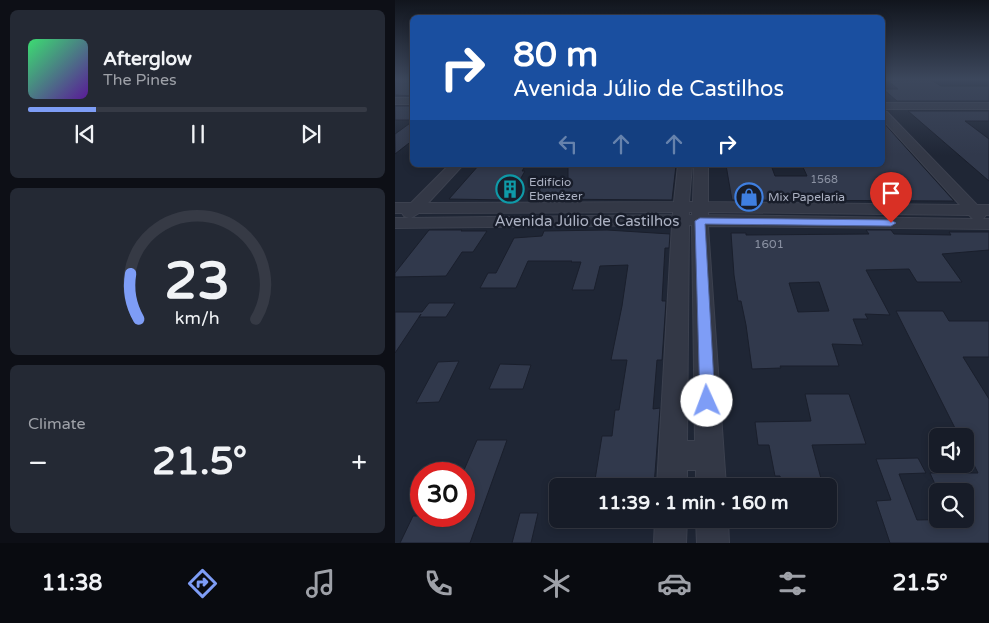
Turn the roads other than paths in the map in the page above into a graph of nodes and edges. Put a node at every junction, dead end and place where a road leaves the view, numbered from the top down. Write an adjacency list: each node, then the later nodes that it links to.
1 (900, 104): 2 (street)
2 (885, 105)
3 (885, 105): 4 (street)
4 (989, 106)
5 (395, 107): 6 (street)
6 (410, 107)
7 (885, 107): 8 (street)
8 (901, 127): 12 (street); 16 (street)
9 (441, 167): 17 (street)
10 (454, 167): 17 (street)
11 (693, 168): 15 (street)
12 (969, 187)
13 (478, 208): 14 (street, Avenida Júlio de Castilhos); 17 (street, Avenida Júlio de Castilhos); 18 (street)
14 (606, 214): 15 (street, Avenida Júlio de Castilhos); 18 (street, Avenida Júlio de Castilhos)
15 (691, 214): 16 (street, Avenida Júlio de Castilhos); 19 (street); 20 (street)
16 (986, 214)
17 (399, 216): 18 (street, Avenida Júlio de Castilhos)
18 (468, 222)
19 (679, 290): 20 (street); 21 (street)
20 (703, 290): 22 (street)
21 (673, 455): 22 (street); 23 (street)
22 (709, 456): 24 (street)
23 (672, 478)
24 (710, 478)
25 (671, 528): 27 (street)
26 (712, 528): 28 (street)
27 (670, 543)
28 (713, 543)

